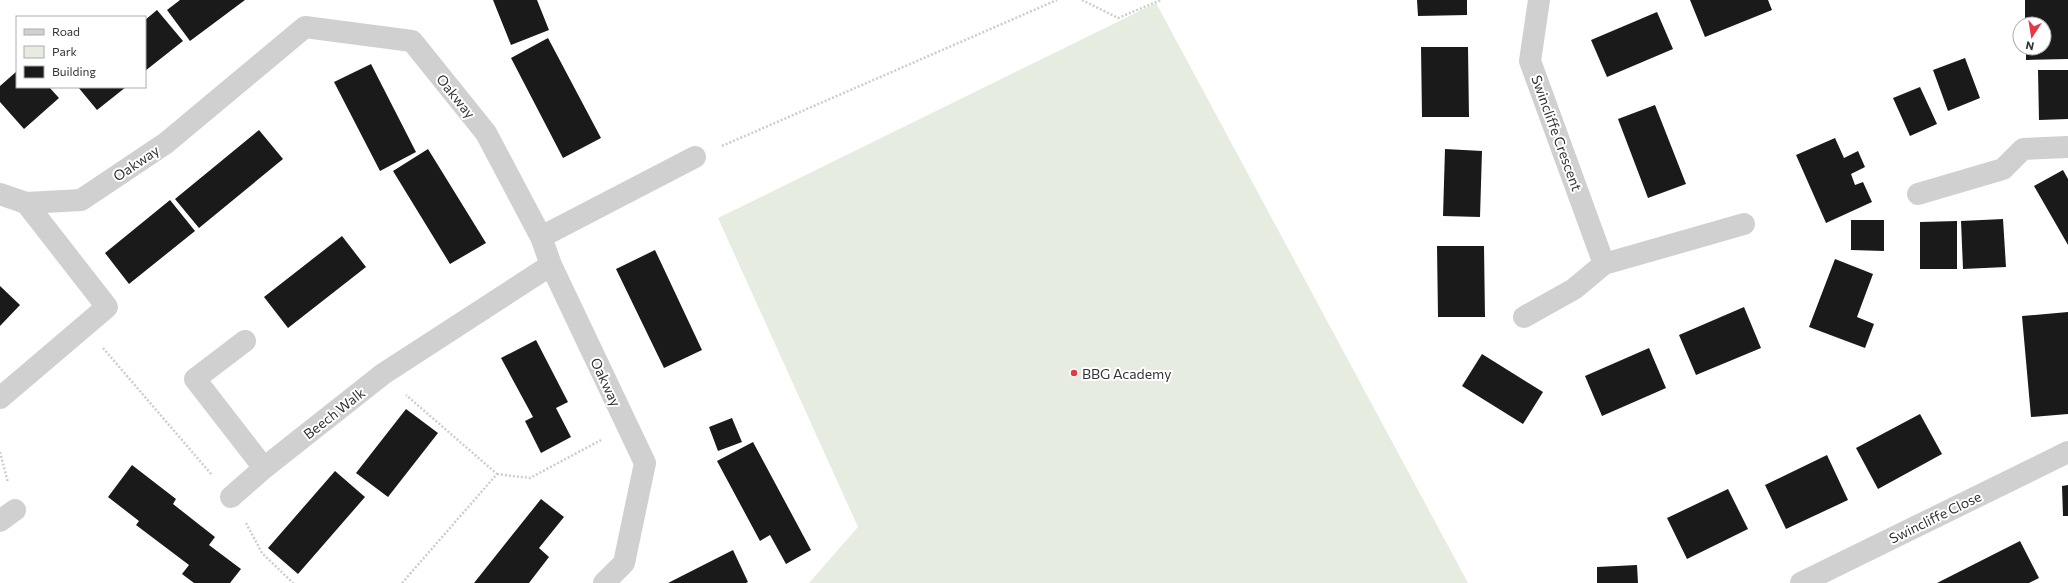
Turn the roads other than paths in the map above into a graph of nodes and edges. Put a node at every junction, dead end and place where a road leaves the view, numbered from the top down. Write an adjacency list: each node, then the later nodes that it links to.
1 (1539, 0): 9 (street, Swincliffe Crescent)
2 (2068, 148): 5 (street)
3 (696, 157): 8 (street)
4 (0, 194): 6 (street, Oakway)
5 (1918, 194)
6 (26, 203): 8 (street, Oakway); 13 (street)
7 (1744, 224): 9 (street)
8 (541, 237): 10 (street, Oakway)
9 (1604, 264): 11 (street)
10 (552, 265): 15 (street, Beech Walk); 17 (street, Oakway)
11 (1524, 317)
12 (244, 341): 15 (street)
13 (0, 398)
14 (2068, 452): 18 (street, Swincliffe Close)
15 (264, 468): 16 (street, Beech Walk)
16 (231, 497)
17 (604, 583)
18 (1801, 583)

